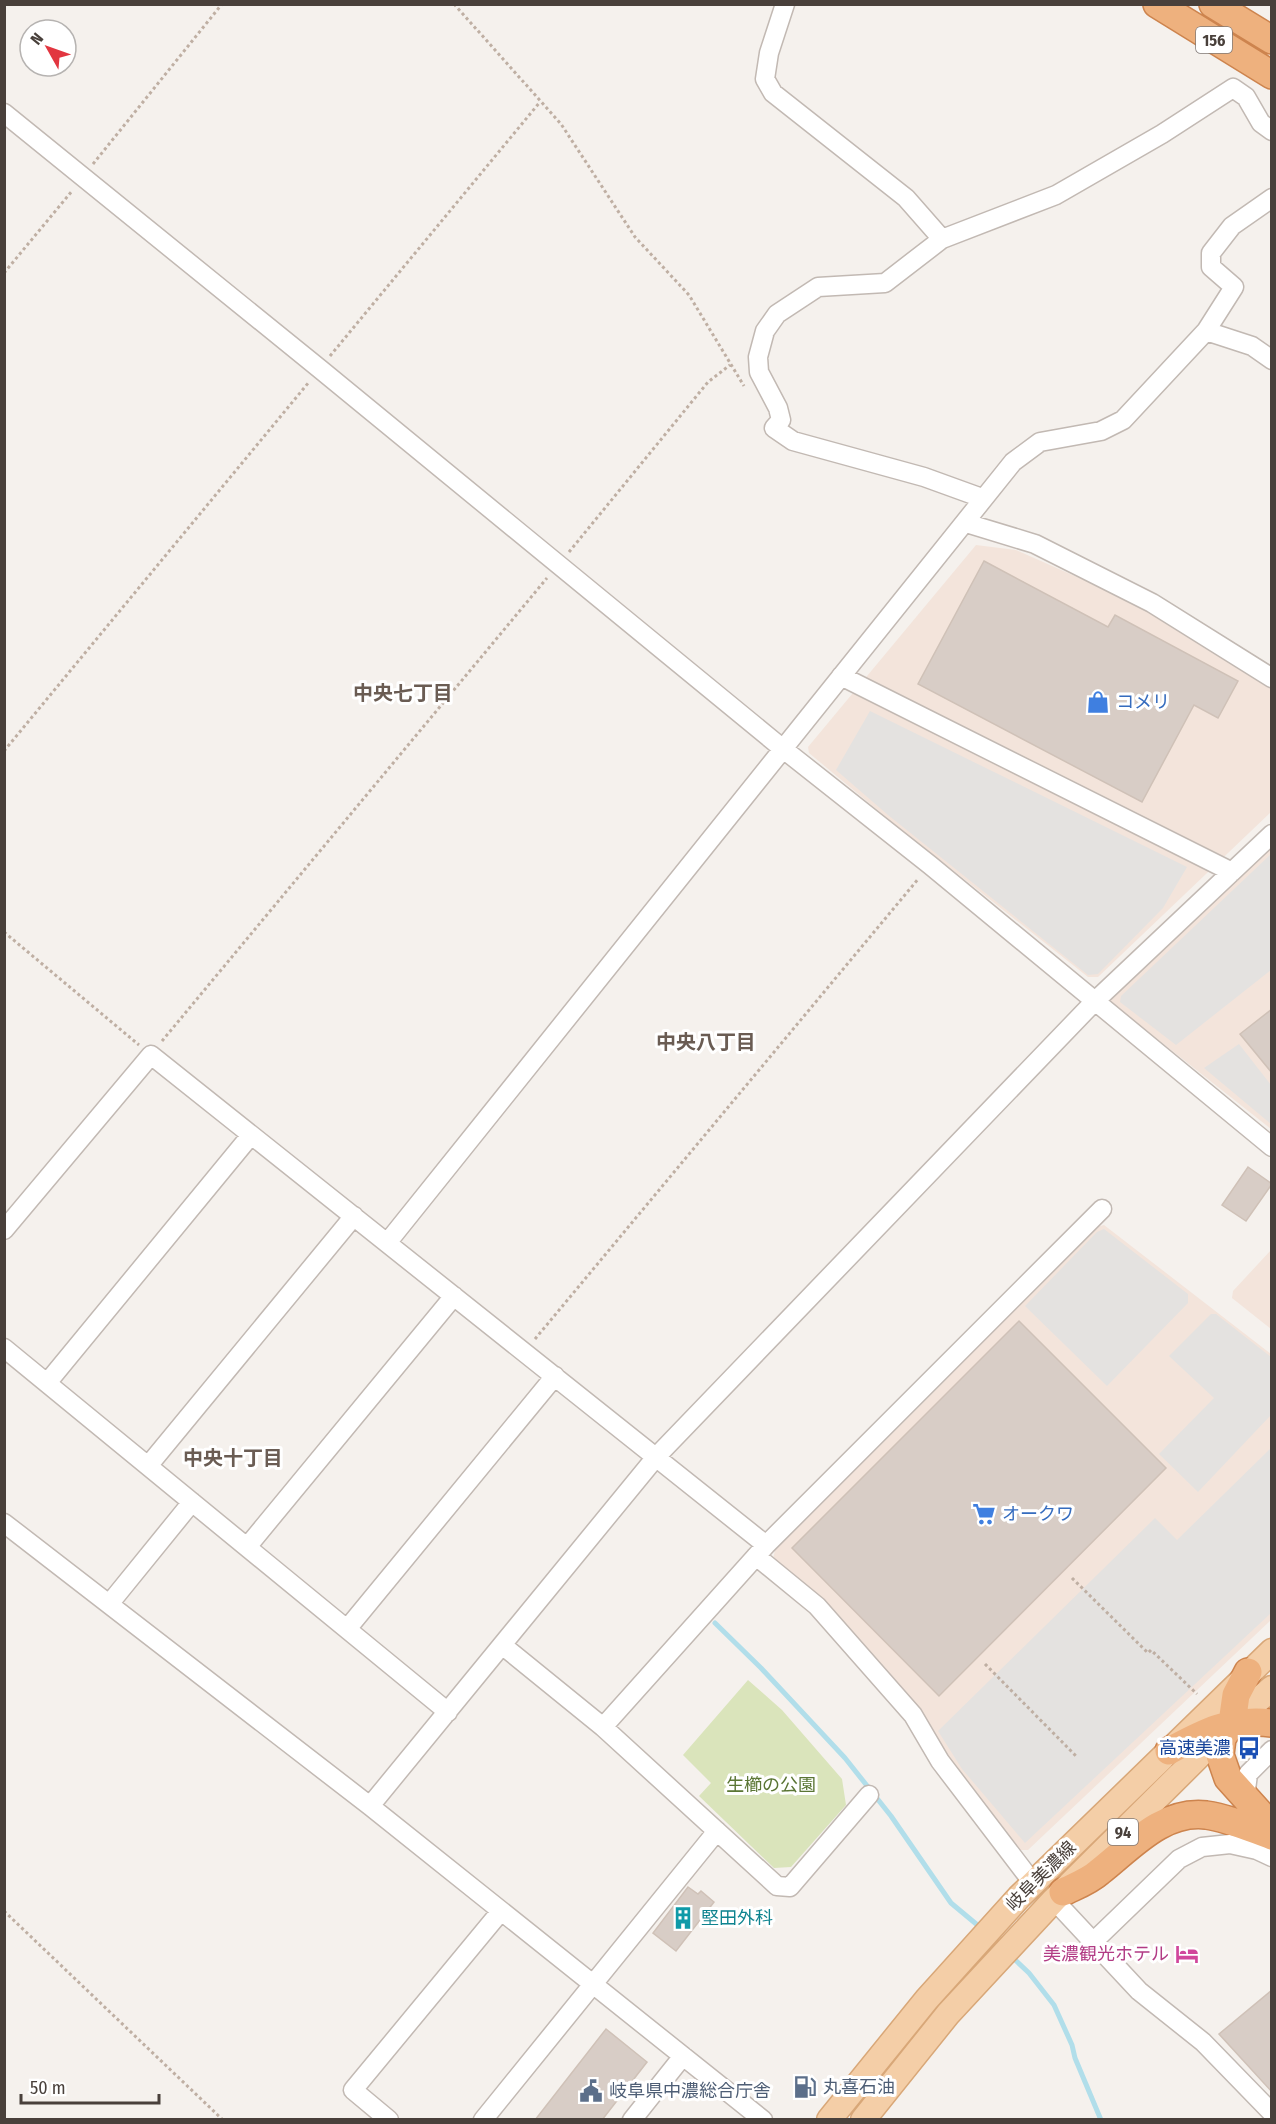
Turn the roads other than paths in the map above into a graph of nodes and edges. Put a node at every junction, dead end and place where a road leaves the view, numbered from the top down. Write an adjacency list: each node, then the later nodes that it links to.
1 (785, 4): 9 (street)
2 (1157, 4): 5 (highway, 156)
3 (1212, 4): 4 (highway, 156)
4 (1272, 40)
5 (1272, 75)
6 (4, 113): 16 (street)
7 (1272, 131): 9 (street)
8 (1272, 198): 10 (street)
9 (942, 239): 12 (street)
10 (1206, 331): 11 (street); 12 (street)
11 (1272, 360)
12 (982, 498): 13 (street)
13 (966, 523): 14 (street); 15 (street)
14 (841, 676): 16 (street); 18 (street)
15 (1272, 678)
16 (782, 748): 19 (street); 25 (street)
17 (1272, 834): 18 (street)
18 (1232, 872): 19 (street)
19 (1094, 1002): 21 (street); 30 (street)
20 (251, 1135): 23 (street); 24 (street); 29 (street)
21 (1272, 1147)
22 (1102, 1209): 35 (street)
23 (354, 1216): 25 (street); 31 (street)
24 (4, 1230)
25 (387, 1242): 26 (street)
26 (454, 1296): 28 (street); 34 (street)
27 (4, 1348): 29 (street)
28 (555, 1376): 30 (street); 37 (street)
29 (47, 1383): 31 (street)
30 (656, 1457): 35 (street); 38 (street)
31 (148, 1466): 32 (street)
32 (192, 1502): 34 (street); 36 (street)
33 (4, 1523): 36 (street)
34 (247, 1547): 37 (street)
35 (761, 1550): 45 (street); 55 (street)
36 (110, 1603): 50 (street)
37 (347, 1629): 42 (street)
38 (502, 1645): 42 (street); 45 (street)
39 (1272, 1651): 40 (main road, 岐阜美濃線 / 94)
40 (1248, 1672): 43 (highway); 47 (main road, 岐阜美濃線 / 94)
41 (1272, 1688): 43 (main road, 岐阜美濃線 / 94)
42 (448, 1712): 50 (street)
43 (1232, 1722): 44 (highway); 47 (highway); 49 (highway); 56 (main road, 岐阜美濃線 / 94)
44 (1272, 1723)
45 (603, 1727): 52 (street)
46 (1272, 1750): 49 (street)
47 (1169, 1751): 55 (main road, 岐阜美濃線 / 94)
48 (869, 1795): 52 (street)
49 (1245, 1798): 51 (highway)
50 (370, 1806): 57 (street)
51 (1272, 1827)
52 (717, 1831): 59 (street)
53 (1272, 1836): 56 (highway)
54 (1272, 1857): 58 (street)
55 (1033, 1883): 66 (main road, 岐阜美濃線 / 94)
56 (1059, 1896): 58 (street); 67 (main road, 岐阜美濃線 / 94)
57 (501, 1911): 59 (street); 62 (street)
58 (1093, 1942): 61 (street)
59 (593, 1984): 60 (street); 63 (street)
60 (683, 2056): 64 (street); 65 (street)
61 (1272, 2113)
62 (388, 2120)
63 (483, 2120)
64 (632, 2120)
65 (763, 2120)
66 (830, 2120)
67 (863, 2120)

